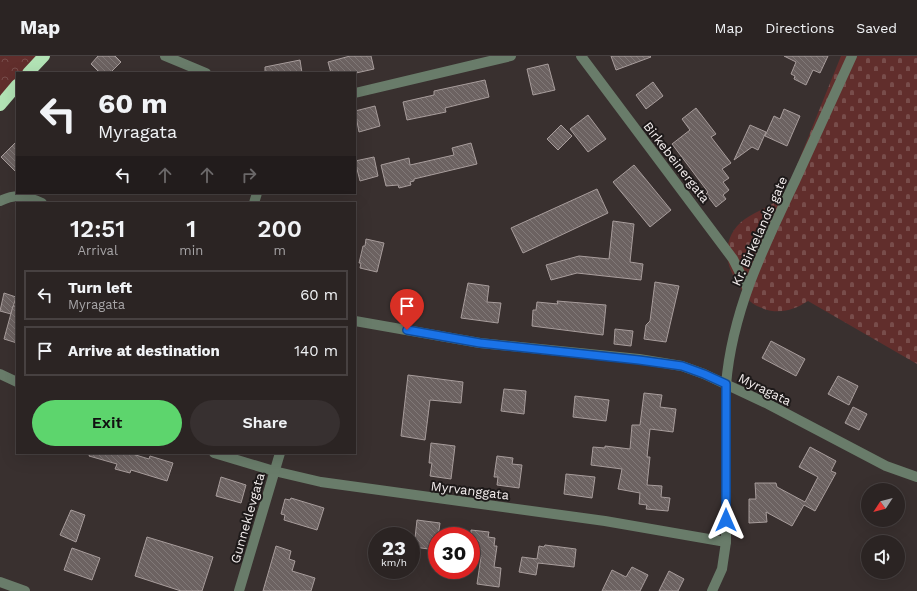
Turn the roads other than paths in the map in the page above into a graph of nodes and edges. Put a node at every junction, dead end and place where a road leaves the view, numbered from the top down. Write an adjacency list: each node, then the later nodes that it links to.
1 (44, 56): 6 (highway)
2 (165, 56): 7 (street)
3 (510, 56): 9 (street)
4 (581, 56): 13 (street, Birkebeinergata)
5 (852, 56): 13 (street, Kr. Birkelands gate)
6 (29, 72)
7 (204, 72)
8 (16, 86): 10 (highway)
9 (356, 92)
10 (0, 105)
11 (0, 201): 12 (street)
12 (40, 202)
13 (747, 287): 17 (street, Kr. Birkelands gate)
14 (356, 321): 17 (street, Myragata)
15 (0, 374): 16 (street)
16 (16, 382)
17 (726, 384): 21 (street, Myragata); 22 (street, Kr. Birkelands gate)
18 (217, 454): 20 (street, Myrvanggata)
19 (280, 454): 20 (street, Gunneklevgata)
20 (274, 471): 22 (street, Myrvanggata); 25 (street, Gunneklevgata)
21 (917, 478)
22 (726, 542): 26 (street, Kr. Birkelands gate)
23 (0, 582): 24 (street)
24 (25, 591)
25 (239, 591)
26 (712, 591)

